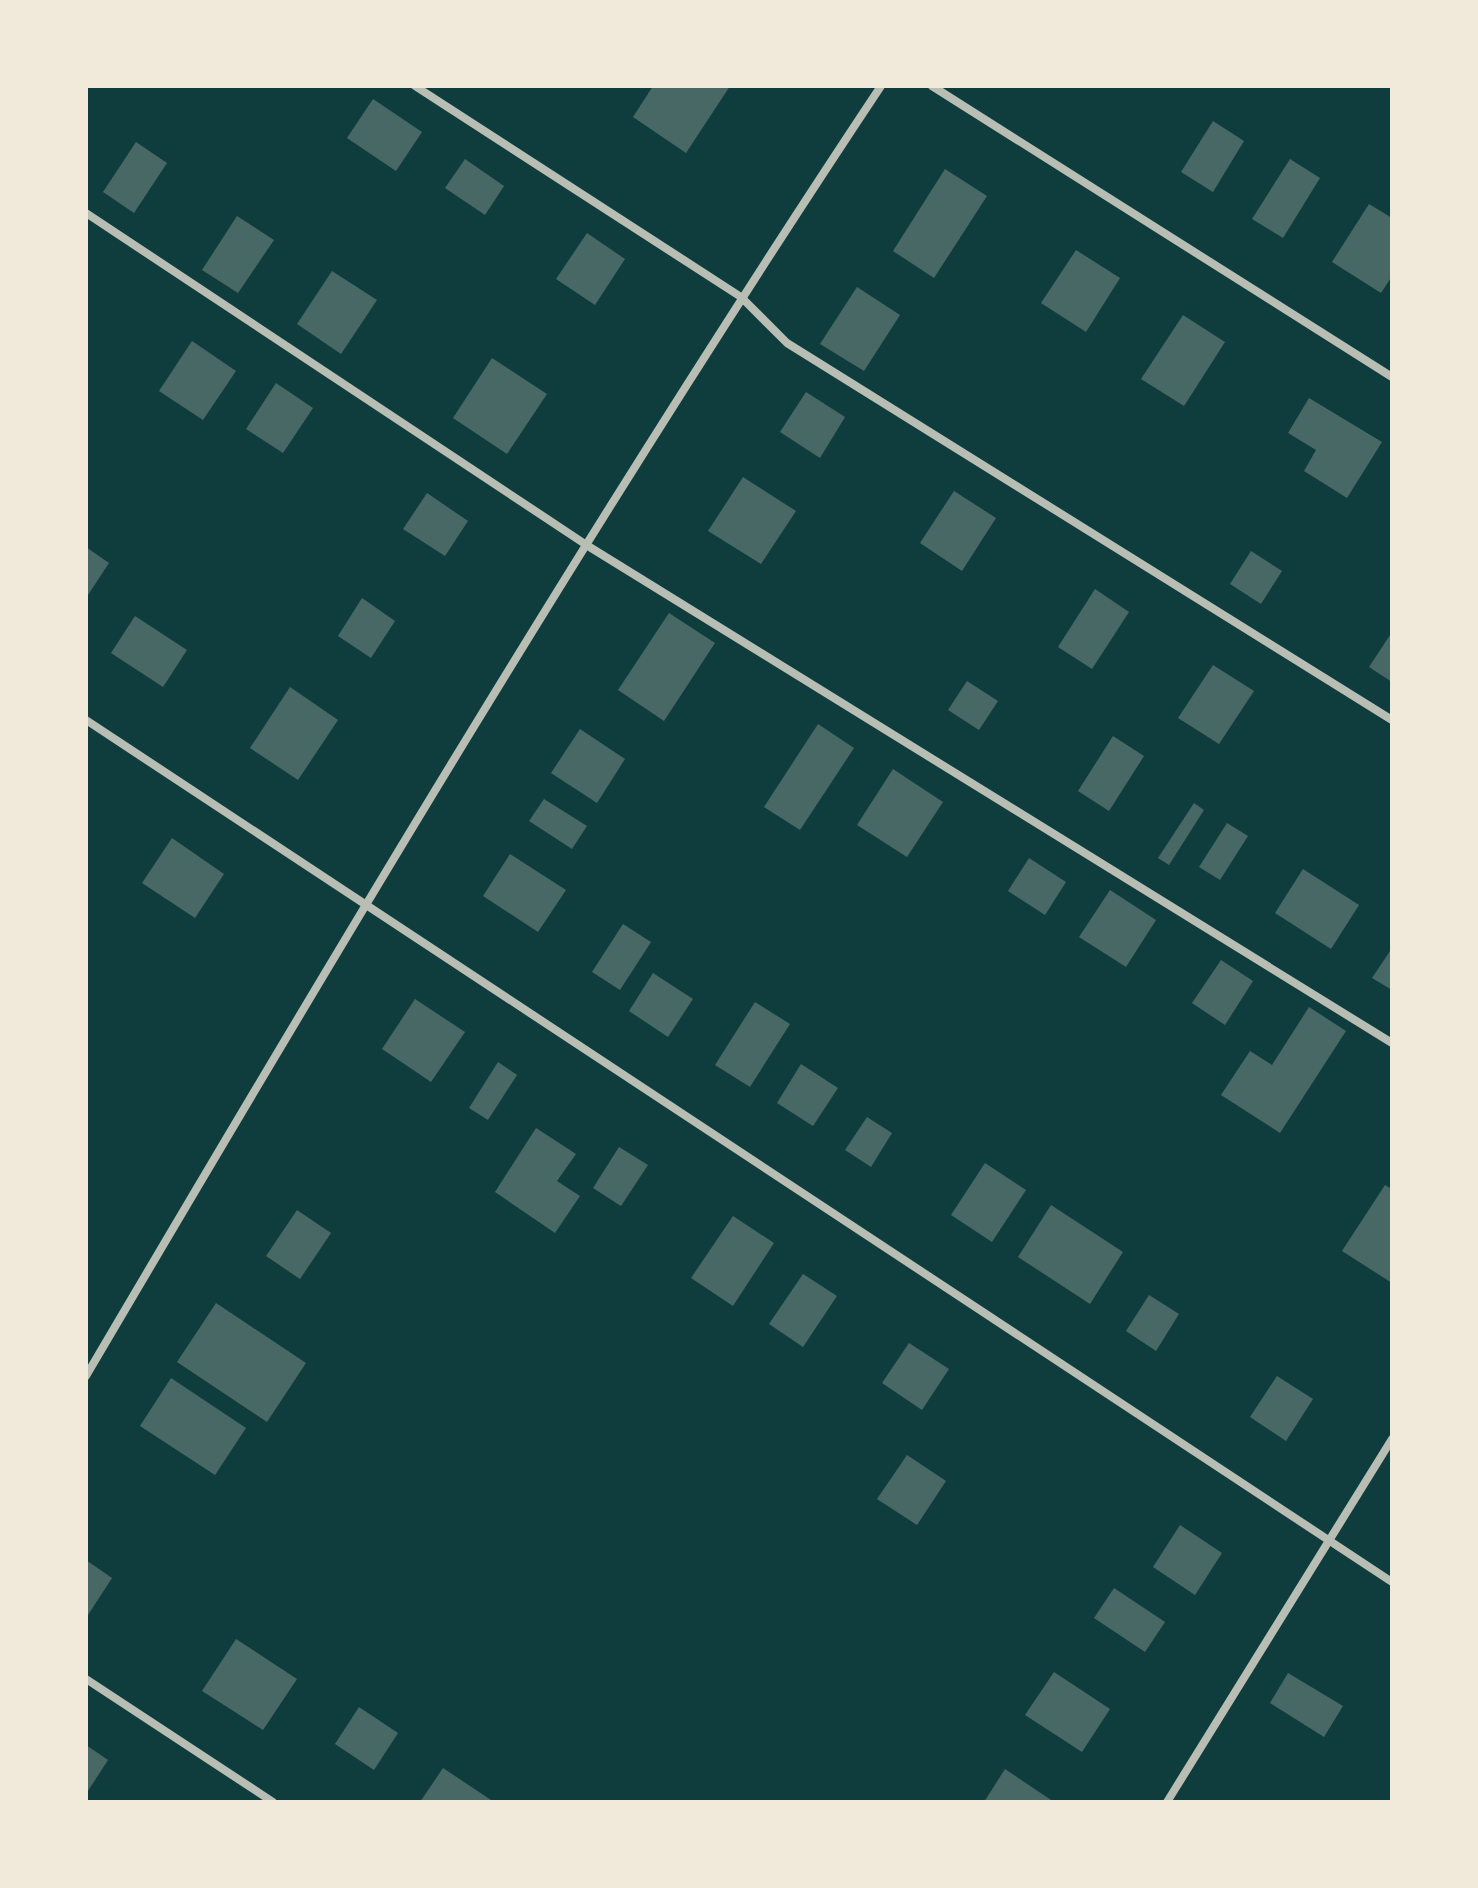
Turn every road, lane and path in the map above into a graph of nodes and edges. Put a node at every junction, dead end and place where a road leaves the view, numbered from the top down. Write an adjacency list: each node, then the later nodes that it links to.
1 (415, 86): 5 (street)
2 (881, 86): 5 (street)
3 (932, 86): 6 (street)
4 (86, 213): 7 (street)
5 (741, 297): 7 (street); 9 (street)
6 (1392, 377)
7 (588, 546): 10 (street); 11 (street)
8 (86, 720): 10 (street)
9 (1392, 720)
10 (364, 905): 12 (street); 14 (street)
11 (1392, 1043)
12 (86, 1376)
13 (1392, 1439): 14 (street)
14 (1327, 1539): 15 (street); 18 (street)
15 (1392, 1582)
16 (86, 1679): 17 (street)
17 (273, 1802)
18 (1167, 1802)

